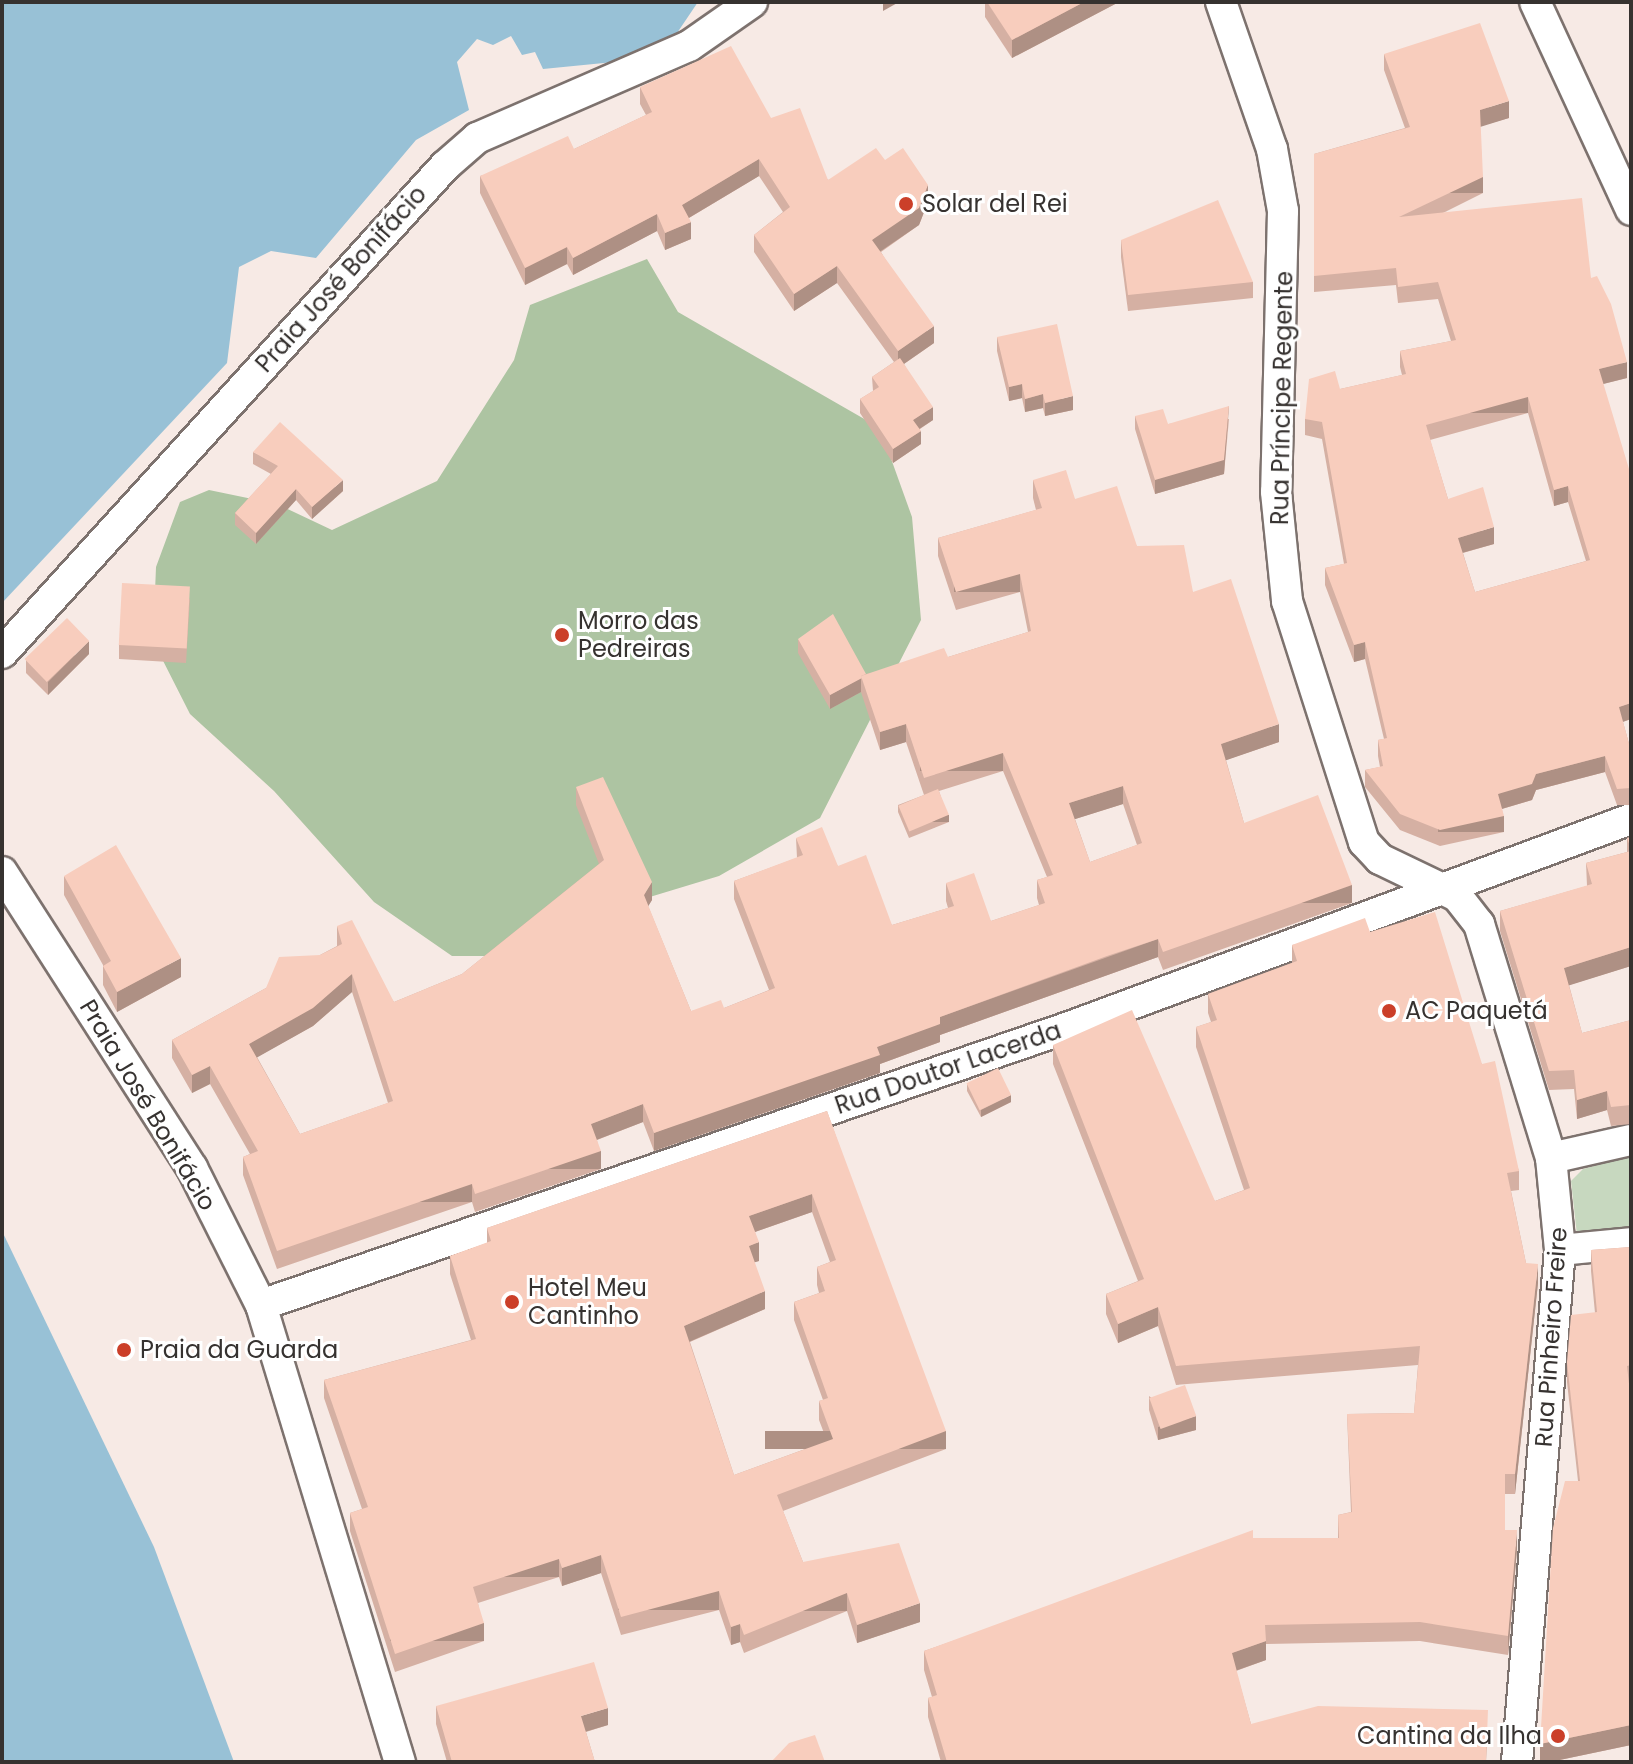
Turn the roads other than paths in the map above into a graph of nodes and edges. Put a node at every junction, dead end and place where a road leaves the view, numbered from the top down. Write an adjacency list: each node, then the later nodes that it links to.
1 (752, 2): 5 (street, Praia José Bonifácio)
2 (1221, 2): 8 (street, Rua Príncipe Regente)
3 (1535, 2): 4 (street)
4 (1631, 210)
5 (2, 653)
6 (1631, 819): 8 (street, Rua Doutor Lacerda)
7 (2, 872): 13 (street, Praia José Bonifácio)
8 (1444, 889): 10 (street, Rua Pinheiro Freire); 13 (street, Rua Doutor Lacerda)
9 (1631, 1140): 10 (street)
10 (1551, 1158): 12 (street, Rua Pinheiro Freire)
11 (1631, 1243): 12 (street)
12 (1560, 1250): 15 (street, Rua Pinheiro Freire)
13 (261, 1305): 14 (street, Praia José Bonifácio)
14 (400, 1762)
15 (1517, 1762)

